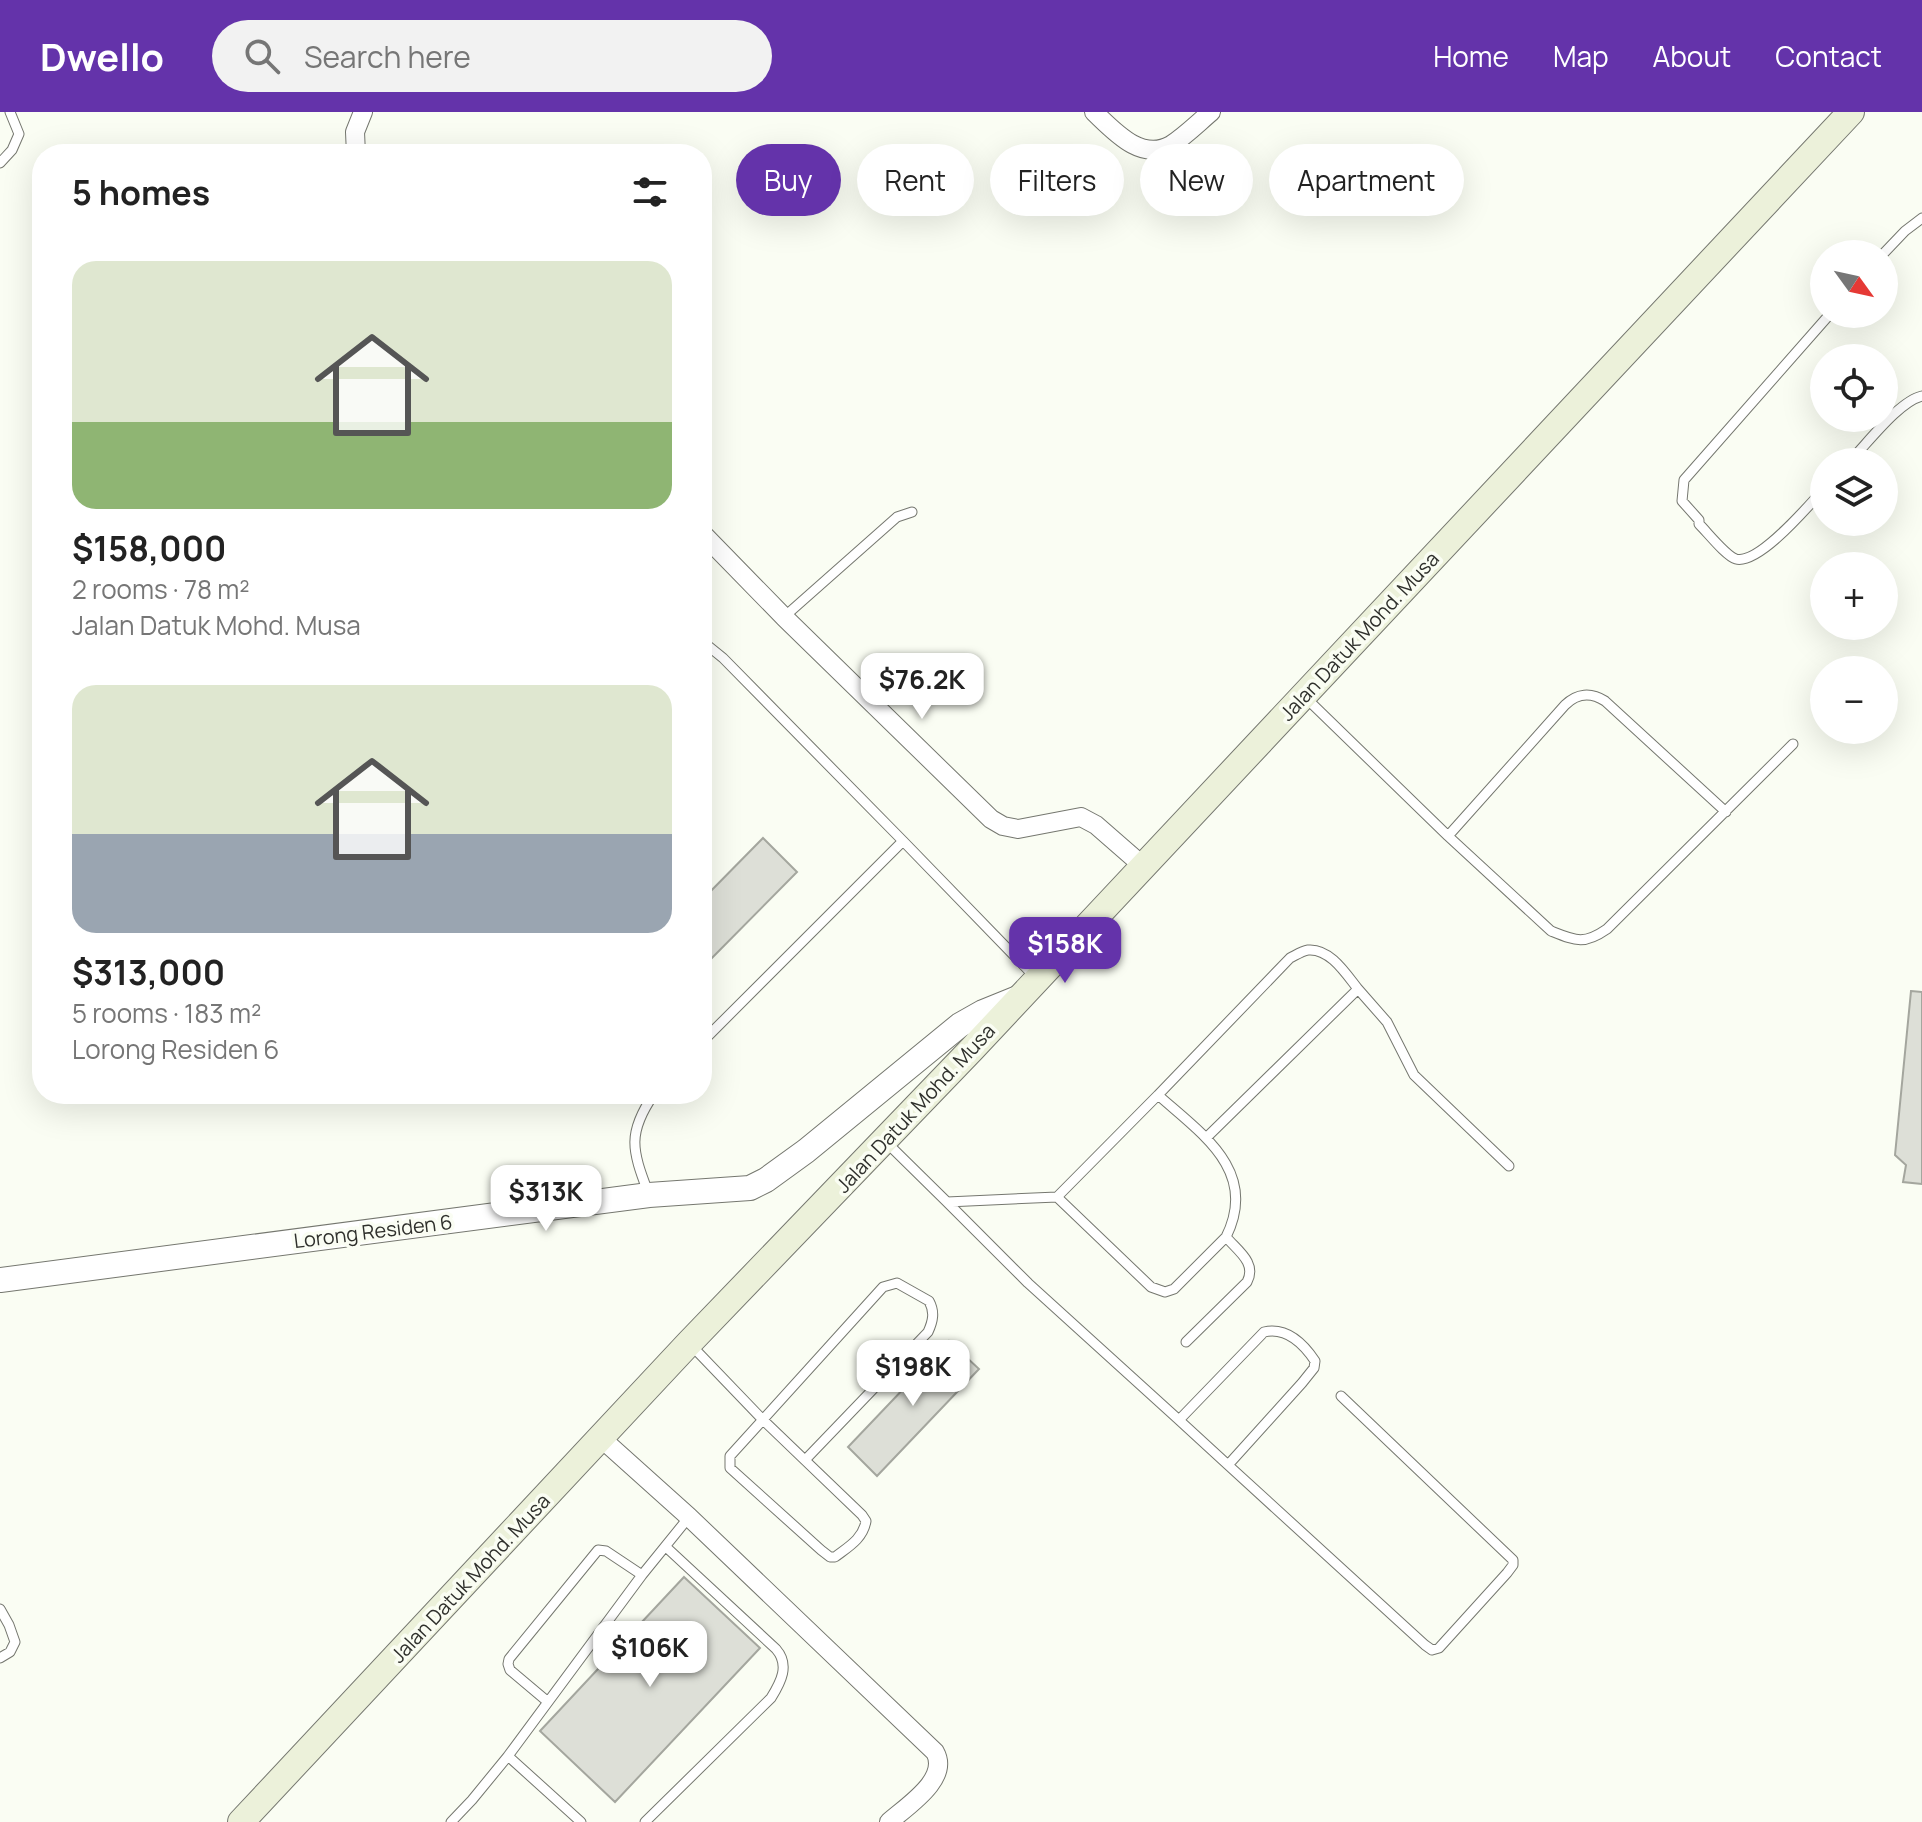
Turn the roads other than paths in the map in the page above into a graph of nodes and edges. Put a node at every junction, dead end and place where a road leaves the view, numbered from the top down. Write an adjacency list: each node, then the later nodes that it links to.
1 (10, 112): 7 (lane)
2 (363, 112): 6 (street)
3 (1094, 112): 4 (street)
4 (1211, 112)
5 (1851, 112): 18 (main road, Jalan Datuk Mohd. Musa)
6 (356, 144)
7 (0, 163)
8 (1922, 218): 9 (lane)
9 (1896, 240)
10 (1818, 328): 13 (lane)
11 (1922, 396): 12 (lane)
12 (1863, 448)
13 (1810, 504)
14 (912, 512): 16 (lane)
15 (712, 543): 16 (street)
16 (784, 617): 23 (street)
17 (712, 649): 22 (lane)
18 (1304, 695): 21 (lane); 23 (main road, Jalan Datuk Mohd. Musa)
19 (1793, 744): 20 (lane)
20 (1726, 812): 21 (lane); 21 (lane)
21 (1448, 836)
22 (903, 841): 24 (lane); 26 (lane)
23 (1143, 866): 24 (main road, Jalan Datuk Mohd. Musa)
24 (1028, 988): 30 (main road, Jalan Datuk Mohd. Musa); 32 (street, Lorong Residen 6)
25 (1358, 989): 27 (lane); 29 (lane); 31 (lane)
26 (712, 1032)
27 (1158, 1095): 29 (lane); 33 (lane)
28 (648, 1104): 32 (lane)
29 (1206, 1138): 35 (lane)
30 (885, 1141): 34 (lane); 38 (main road, Jalan Datuk Mohd. Musa)
31 (1509, 1166)
32 (649, 1195): 36 (street, Lorong Residen 6)
33 (1057, 1197): 34 (lane); 35 (lane)
34 (947, 1202): 41 (lane)
35 (1226, 1237): 37 (lane)
36 (0, 1280)
37 (1186, 1342)
38 (689, 1343): 40 (lane); 42 (main road, Jalan Datuk Mohd. Musa)
39 (1341, 1396): 44 (lane)
40 (762, 1419): 43 (lane); 43 (lane); 43 (lane)
41 (1179, 1420): 44 (lane); 44 (lane)
42 (601, 1438): 45 (street); 52 (main road, Jalan Datuk Mohd. Musa)
43 (806, 1459)
44 (1228, 1465)
45 (689, 1517): 46 (lane); 56 (street)
46 (666, 1547): 47 (lane); 55 (lane)
47 (642, 1575): 50 (lane); 50 (lane)
48 (0, 1609): 49 (lane)
49 (0, 1658)
50 (548, 1702): 51 (lane)
51 (508, 1756): 53 (lane); 54 (lane)
52 (241, 1822)
53 (451, 1822)
54 (581, 1822)
55 (645, 1822)
56 (889, 1822)

